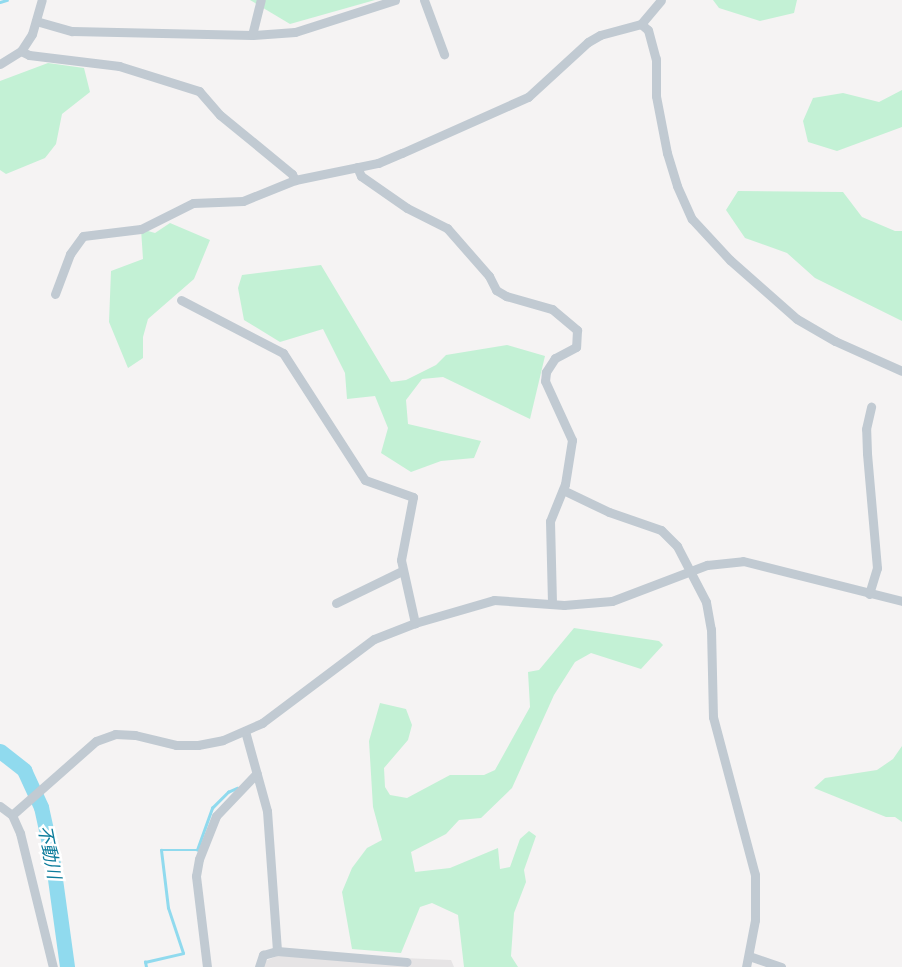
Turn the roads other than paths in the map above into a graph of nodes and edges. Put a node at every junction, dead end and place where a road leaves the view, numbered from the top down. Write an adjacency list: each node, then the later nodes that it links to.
1 (42, 0): 6 (street)
2 (261, 0): 8 (street)
3 (395, 0): 8 (street)
4 (424, 0): 10 (street)
5 (661, 0): 7 (street)
6 (36, 21): 8 (street); 9 (street)
7 (641, 24): 12 (street); 16 (street)
8 (252, 35)
9 (21, 51): 11 (street); 13 (street)
10 (444, 54)
11 (0, 64)
12 (356, 167): 13 (street); 18 (street)
13 (296, 180): 14 (street)
14 (55, 294)
15 (181, 300): 19 (street)
16 (902, 371)
17 (871, 407): 21 (street)
18 (563, 490): 20 (street); 24 (street)
19 (402, 571): 23 (street); 25 (street)
20 (692, 571): 21 (street); 24 (street); 31 (street)
21 (869, 594): 22 (street)
22 (902, 601)
23 (336, 603)
24 (552, 603): 25 (street)
25 (415, 623): 26 (street)
26 (245, 731): 27 (street); 29 (street)
27 (257, 773): 30 (street); 34 (street)
28 (0, 806): 29 (street)
29 (12, 815): 33 (street)
30 (277, 951): 32 (street); 35 (street)
31 (749, 956): 36 (street); 37 (street)
32 (407, 962)
33 (53, 967)
34 (207, 967)
35 (259, 967)
36 (746, 967)
37 (781, 967)

